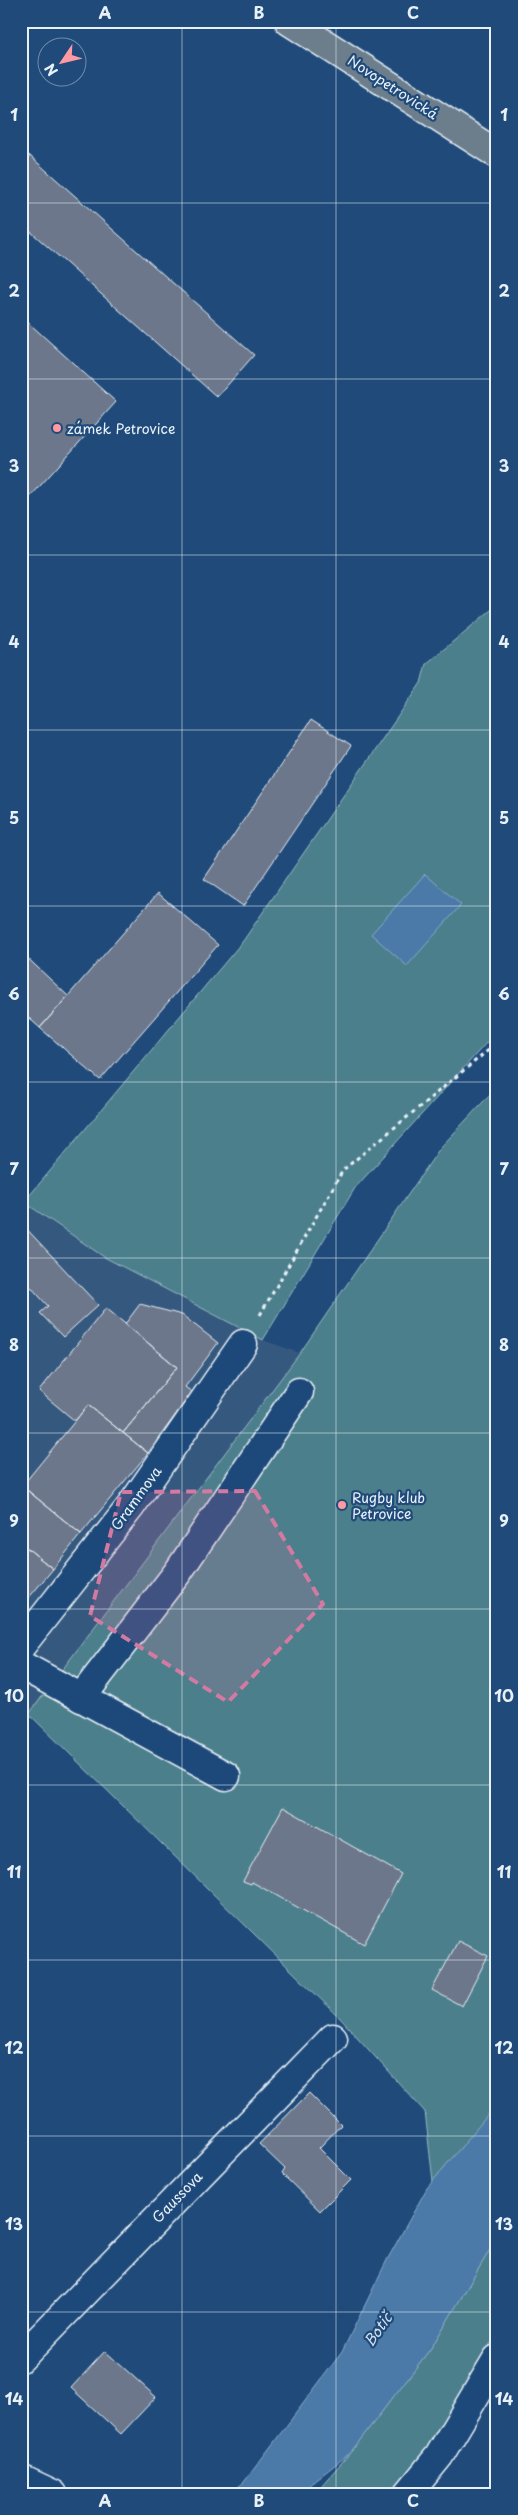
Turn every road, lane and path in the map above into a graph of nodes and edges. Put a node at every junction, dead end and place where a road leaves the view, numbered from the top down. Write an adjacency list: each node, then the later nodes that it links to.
1 (289, 21): 2 (main road, Novopetrovická)
2 (497, 154)
3 (497, 1044): 4 (path)
4 (243, 1344): 6 (street, Grammova)
5 (298, 1392): 8 (street)
6 (21, 1646)
7 (21, 1665): 8 (street)
8 (81, 1698): 9 (street)
9 (226, 1776)
10 (333, 2038): 11 (street, Gaussova)
11 (21, 2358)
12 (497, 2359): 15 (street)
13 (21, 2479): 14 (street)
14 (53, 2494)
15 (408, 2494)

